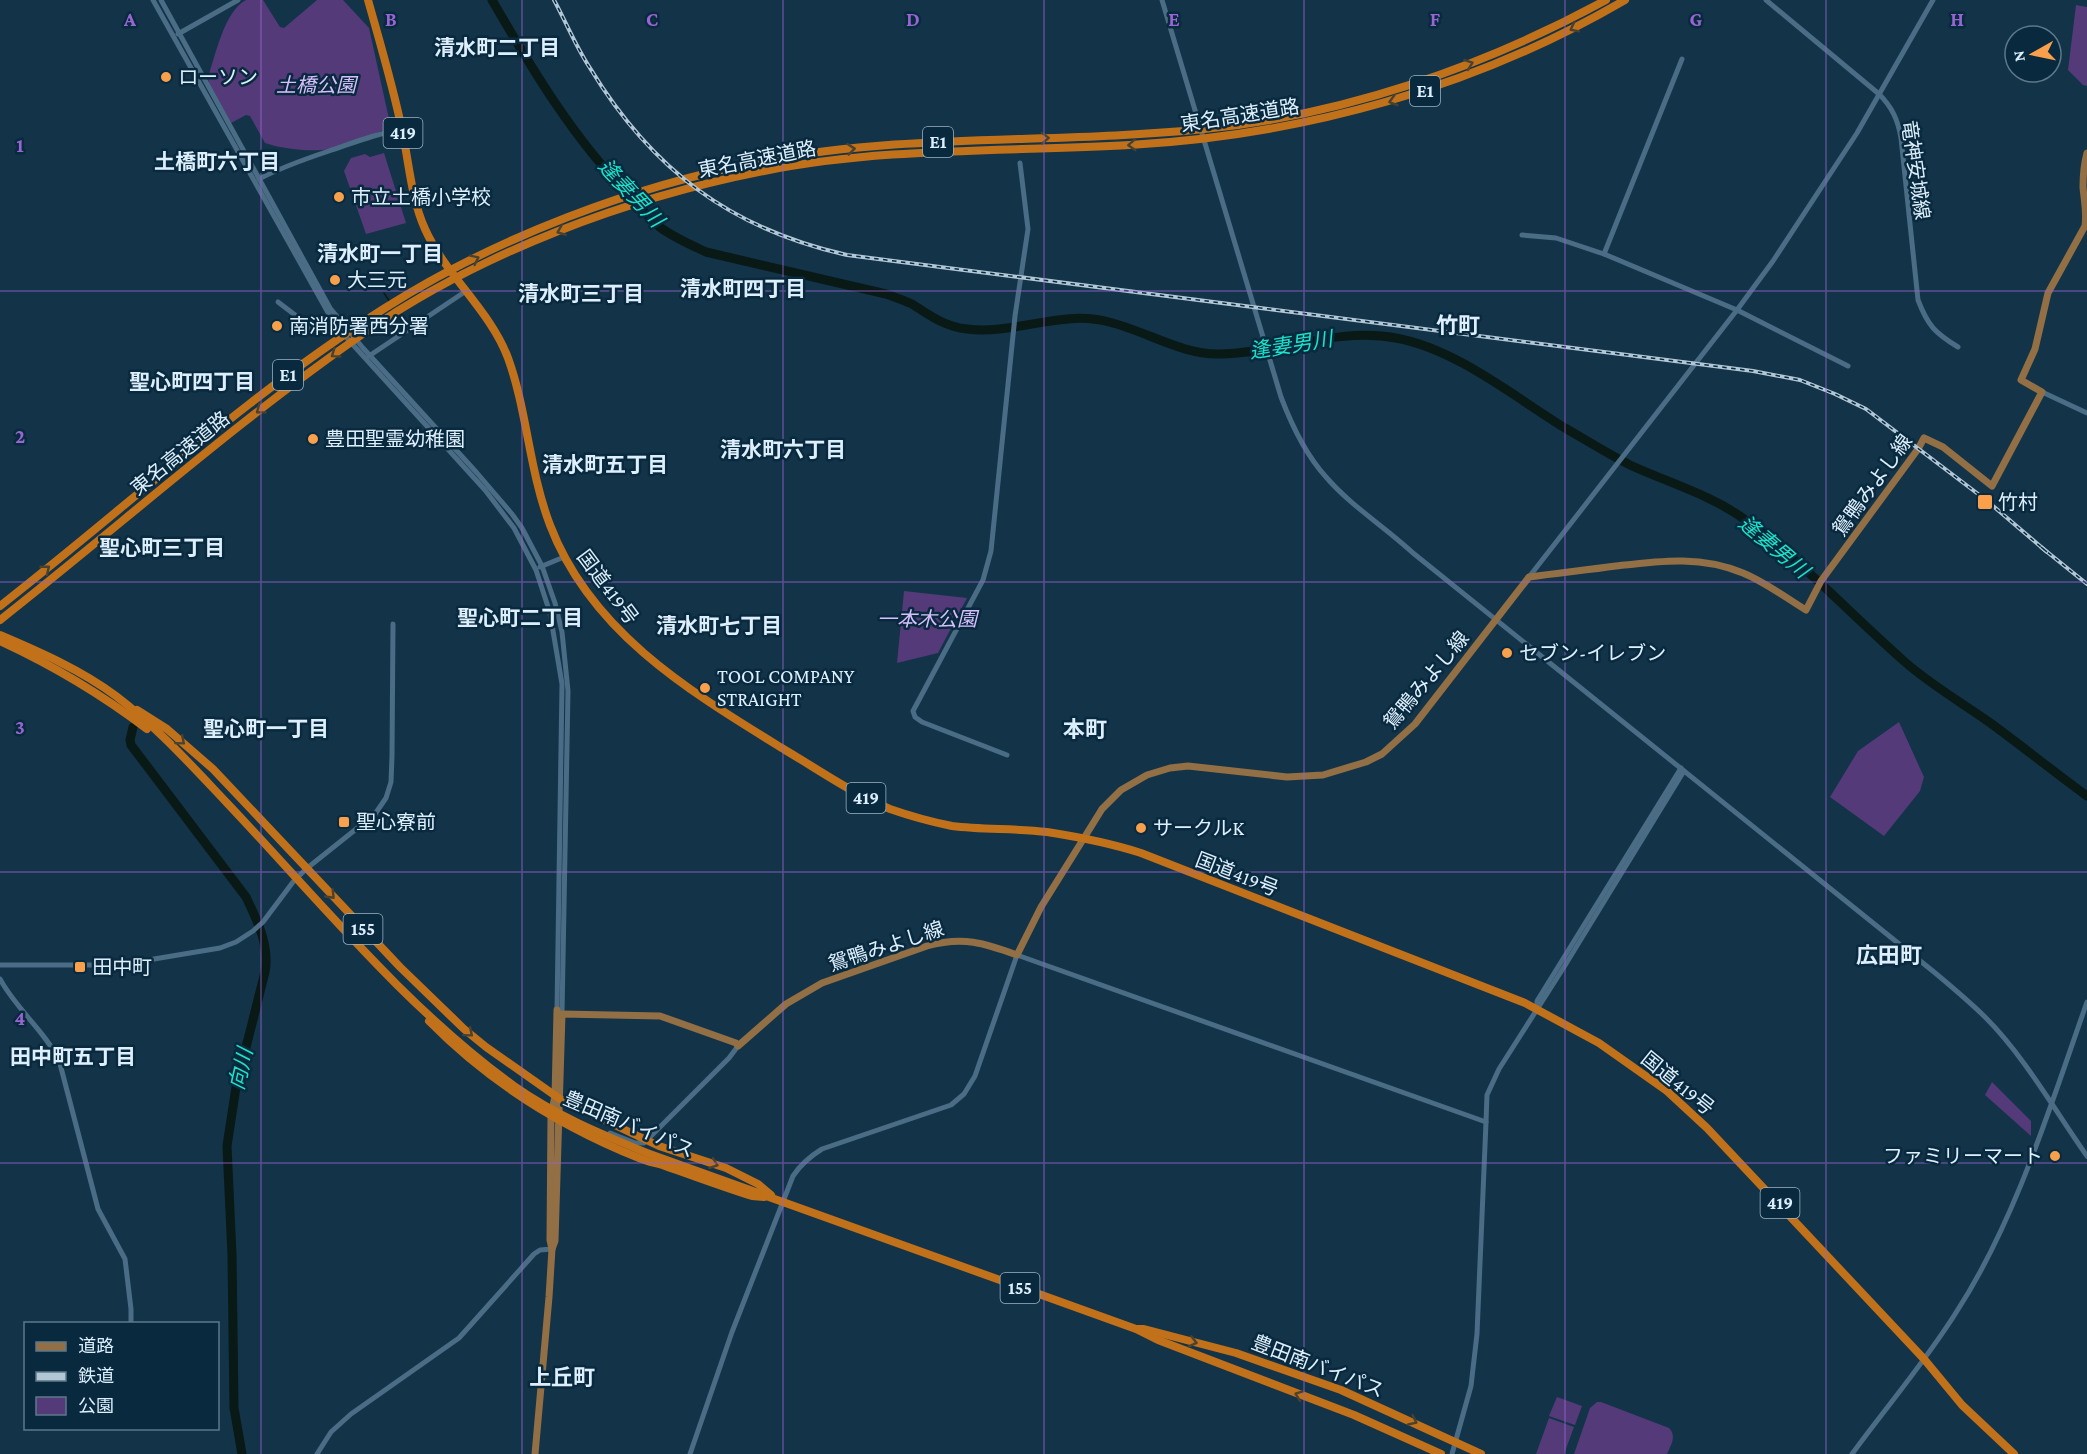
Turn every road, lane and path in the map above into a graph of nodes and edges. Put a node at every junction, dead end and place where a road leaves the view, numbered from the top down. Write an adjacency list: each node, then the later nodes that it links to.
1 (153, 0): 10 (street)
2 (161, 0): 10 (street)
3 (238, 0): 10 (street)
4 (368, 0): 13 (highway, 国道419号 / 419)
5 (1162, 0): 33 (street)
6 (1606, 0): 32 (highway, 東名高速道路 / E1, one-way to 6)
7 (1625, 0): 34 (highway, 東名高速道路 / E1, one-way to 34)
8 (1766, 0): 12 (street, 竜神安城線)
9 (1933, 0): 12 (street)
10 (176, 34): 16 (street); 22 (street)
11 (1682, 59): 18 (street)
12 (1879, 94): 21 (street); 24 (street, 竜神安城線)
13 (402, 130): 16 (street); 19 (highway, 国道419号 / 419)
14 (2087, 153): 27 (main road)
15 (1020, 163): 39 (street)
16 (259, 179): 23 (street)
17 (1522, 235): 18 (street)
18 (1604, 254): 21 (street)
19 (464, 289): 25 (street); 29 (highway, 国道419号 / 419)
20 (278, 302): 22 (street)
21 (1737, 310): 26 (street); 31 (street)
22 (330, 319): 23 (street)
23 (337, 324): 25 (street)
24 (1958, 347)
25 (365, 354): 30 (street)
26 (1848, 366)
27 (2042, 392): 28 (street); 31 (main road, 鴛鴨みよし線)
28 (2087, 413)
29 (564, 557): 30 (street); 42 (highway, 国道419号 / 419)
30 (539, 568): 50 (street)
31 (1529, 577): 33 (main road, 鴛鴨みよし線)
32 (0, 606)
33 (1497, 619): 40 (street); 42 (main road, 鴛鴨みよし線)
34 (0, 620)
35 (393, 624): 43 (street)
36 (0, 635): 38 (highway, 豊田南バイパス / 155)
37 (0, 641): 41 (highway, 豊田南バイパス / 155)
38 (115, 696): 41 (highway, 豊田南バイパス / 155); 43 (highway, 155, one-way to 43)
39 (1006, 755)
40 (1682, 769): 49 (street); 53 (street)
41 (211, 786): 47 (highway, 豊田南バイパス / 155)
42 (1084, 838): 44 (main road, 鴛鴨みよし線); 49 (highway, 国道419号 / 419)
43 (306, 869): 45 (street); 52 (highway, 155, one-way to 52)
44 (1017, 955): 51 (main road, 鴛鴨みよし線); 56 (street); 67 (street)
45 (0, 965)
46 (0, 979): 61 (street)
47 (410, 996): 54 (highway, 155); 59 (highway, 豊田南バイパス / 155)
48 (2087, 1002): 53 (street)
49 (1536, 1009): 56 (street); 63 (highway, 国道419号 / 419)
50 (559, 1012): 51 (main road); 52 (main road)
51 (738, 1046): 57 (street)
52 (557, 1097): 54 (main road); 55 (main road); 59 (highway, 155, one-way to 59)
53 (2051, 1104): 58 (street); 63 (street)
54 (551, 1116): 55 (highway, 155); 60 (main road)
55 (560, 1120): 59 (highway, 155); 60 (main road)
56 (1486, 1122): 64 (street)
57 (610, 1132)
58 (2087, 1156)
59 (774, 1198): 62 (highway, 豊田南バイパス / 155)
60 (552, 1249): 65 (street); 66 (main road)
61 (131, 1322)
62 (1136, 1329): 64 (highway, 豊田南バイパス / 155, one-way to 64); 68 (highway, 豊田南バイパス / 155, one-way to 62)
63 (1924, 1359): 71 (street); 72 (highway, 国道419号 / 419)
64 (1455, 1442): 69 (street); 70 (highway, 豊田南バイパス / 155)
65 (317, 1454)
66 (535, 1454)
67 (690, 1454)
68 (1441, 1454)
69 (1452, 1454)
70 (1481, 1454)
71 (1852, 1454)
72 (2014, 1454)

